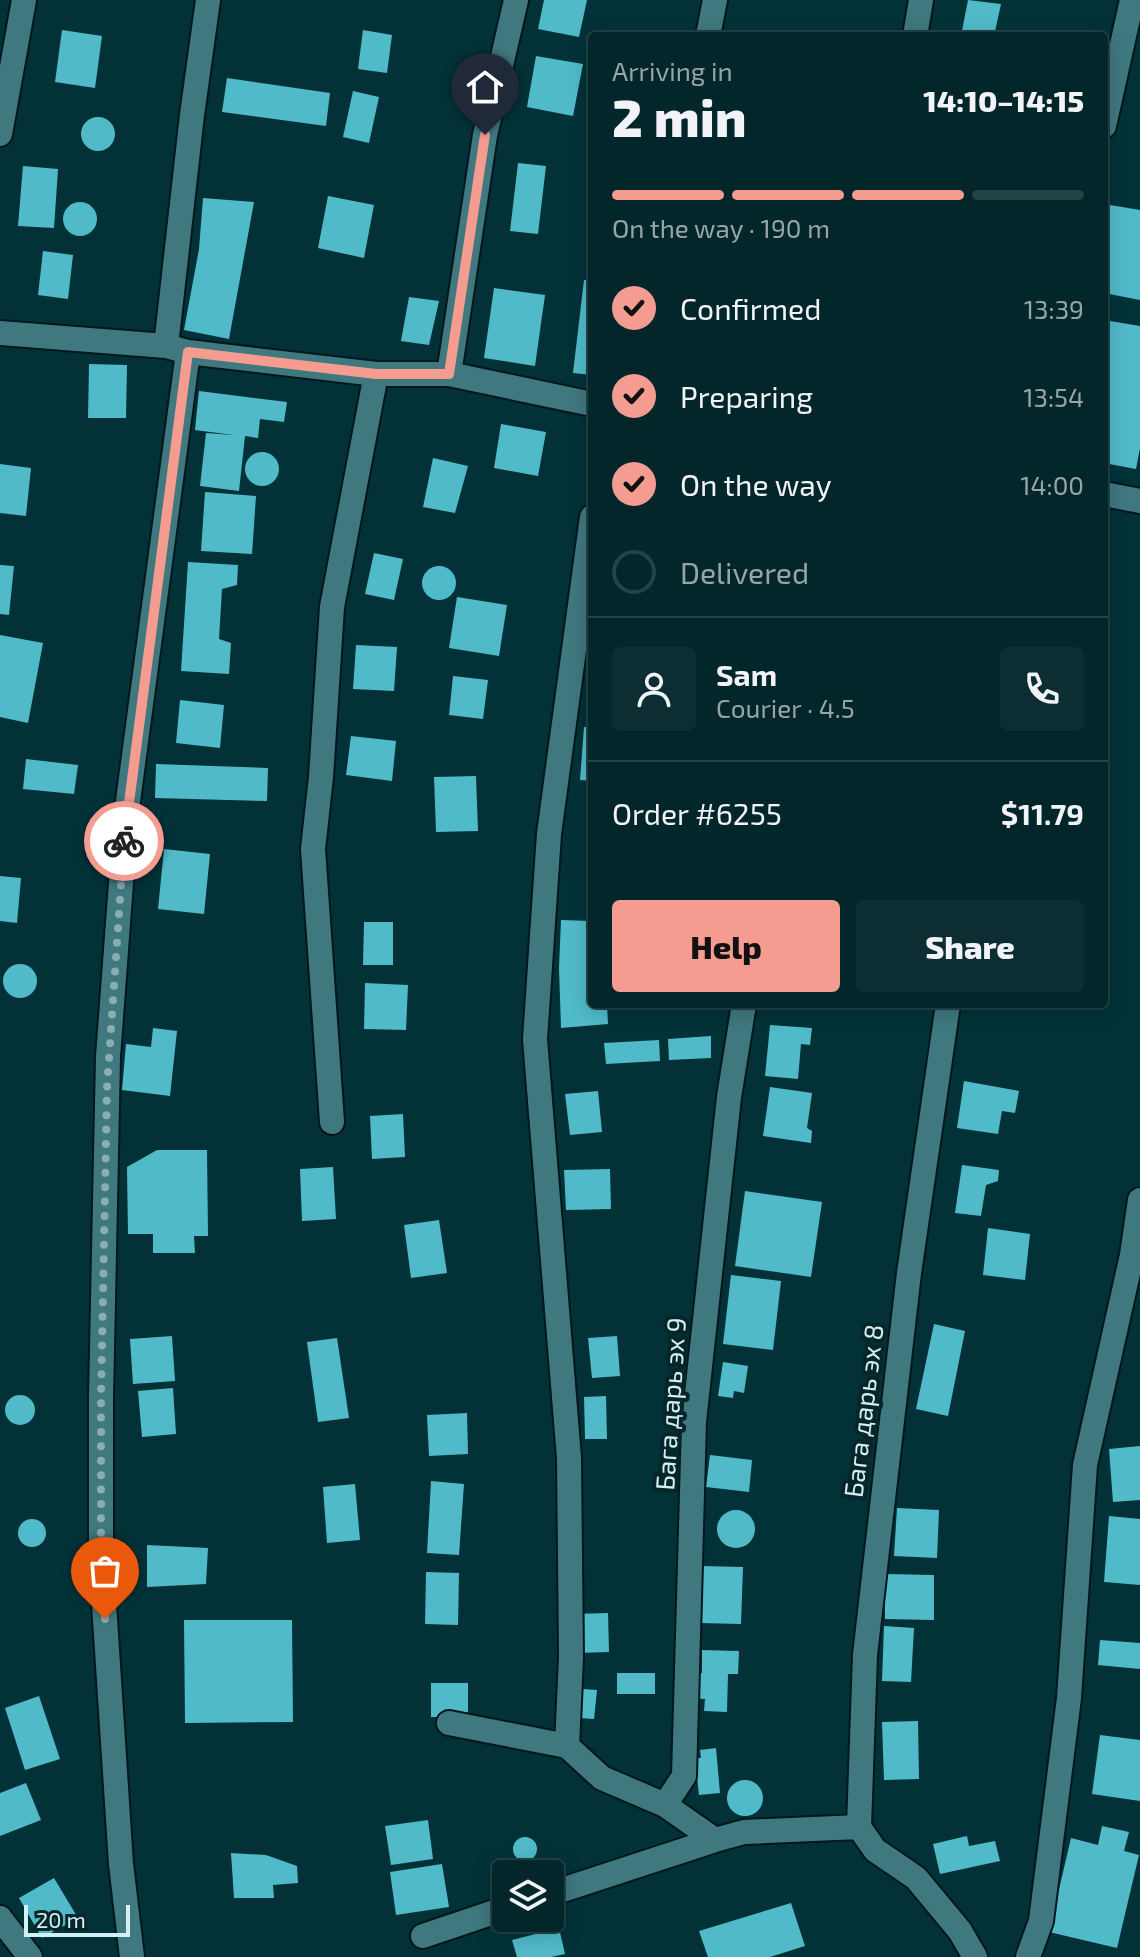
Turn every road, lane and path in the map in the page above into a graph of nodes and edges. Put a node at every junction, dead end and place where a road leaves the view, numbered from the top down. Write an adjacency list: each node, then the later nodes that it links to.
1 (24, 0): 10 (street)
2 (208, 0): 12 (street)
3 (516, 0): 14 (street)
4 (715, 0): 7 (street)
5 (921, 0): 8 (street)
6 (1132, 0): 9 (street)
7 (709, 32)
8 (916, 32)
9 (1108, 108)
10 (0, 134)
11 (0, 333): 12 (street)
12 (177, 349): 13 (street); 33 (street)
13 (376, 374): 14 (street); 21 (street)
14 (449, 374): 15 (street)
15 (588, 403)
16 (1108, 495): 17 (street)
17 (1140, 501)
18 (588, 546): 24 (street)
19 (743, 1008): 25 (street, Бага дарь эх 9)
20 (947, 1008): 26 (street, Бага дарь эх 8)
21 (332, 1122)
22 (1140, 1200): 35 (street)
23 (449, 1723): 24 (street)
24 (567, 1746): 25 (street)
25 (665, 1805): 27 (street)
26 (859, 1827): 27 (street); 34 (street)
27 (715, 1840): 28 (street)
28 (564, 1889)
29 (492, 1913): 31 (street)
30 (0, 1918): 32 (street)
31 (423, 1936)
32 (30, 1957)
33 (132, 1957)
34 (975, 1957)
35 (1028, 1957)

